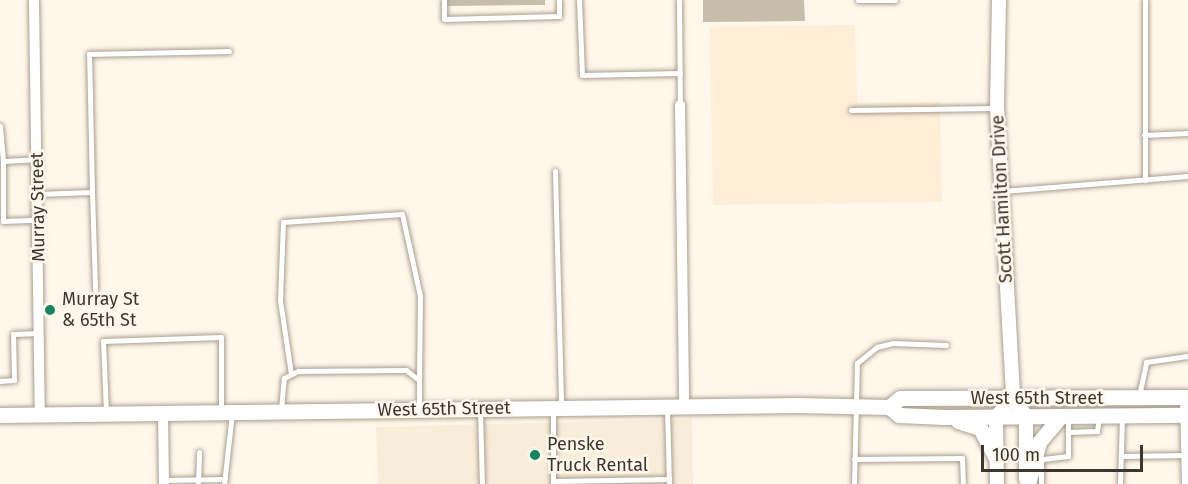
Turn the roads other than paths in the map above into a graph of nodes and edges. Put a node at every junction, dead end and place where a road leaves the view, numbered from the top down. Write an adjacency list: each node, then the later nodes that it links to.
1 (34, 0): 18 (street, Murray Street)
2 (444, 0): 3 (lane)
3 (559, 0)
4 (579, 0): 11 (lane)
5 (679, 0): 11 (lane)
6 (858, 0): 7 (lane)
7 (895, 0)
8 (999, 0): 13 (street, Scott Hamilton Drive)
9 (1145, 0): 17 (lane)
10 (229, 51): 24 (lane)
11 (680, 73): 12 (lane)
12 (680, 105): 39 (street)
13 (997, 108): 14 (lane); 23 (street, Scott Hamilton Drive)
14 (851, 110)
15 (0, 126): 19 (lane)
16 (1188, 133): 17 (lane)
17 (1144, 135): 22 (lane)
18 (37, 159): 19 (lane); 25 (street, Murray Street)
19 (3, 160): 27 (lane)
20 (555, 171): 42 (lane)
21 (1188, 176): 22 (lane)
22 (1145, 180): 23 (lane)
23 (1002, 191): 37 (street, Scott Hamilton Drive)
24 (92, 192): 25 (lane); 28 (lane)
25 (37, 194): 26 (street, Murray Street)
26 (38, 220): 27 (lane); 29 (street, Murray Street)
27 (2, 221)
28 (95, 290)
29 (40, 333): 34 (lane); 48 (street, Murray Street)
30 (946, 345): 40 (lane)
31 (1188, 356): 35 (lane)
32 (291, 374): 33 (lane); 33 (lane); 46 (lane)
33 (419, 380): 44 (lane)
34 (0, 381)
35 (1139, 397): 36 (main road, West 65th Street); 37 (main road, West 65th Street)
36 (1187, 397): 51 (street)
37 (1013, 398): 41 (main road, West 65th Street); 52 (street); 57 (street)
38 (668, 406): 39 (main road, West 65th Street); 42 (main road, West 65th Street); 70 (lane)
39 (684, 406): 40 (main road, West 65th Street)
40 (854, 406): 41 (main road, West 65th Street); 63 (lane)
41 (889, 407): 56 (main road, West 65th Street)
42 (557, 408): 43 (main road, West 65th Street); 69 (lane)
43 (480, 409): 44 (main road, West 65th Street); 71 (lane)
44 (419, 410): 46 (main road, West 65th Street)
45 (226, 411): 46 (main road, West 65th Street); 47 (main road, West 65th Street); 49 (lane); 68 (lane)
46 (281, 411)
47 (163, 413): 49 (main road, West 65th Street); 66 (street)
48 (40, 414): 49 (main road, West 65th Street); 50 (main road, West 65th Street)
49 (106, 414)
50 (0, 415)
51 (1187, 415): 55 (main road, West 65th Street); 60 (street)
52 (1026, 416): 53 (main road, West 65th Street); 57 (main road, West 65th Street); 64 (street)
53 (1065, 416): 54 (main road, West 65th Street); 58 (lane); 64 (main road)
54 (1099, 416): 55 (main road, West 65th Street); 58 (lane)
55 (1122, 416): 61 (lane)
56 (944, 417): 57 (main road, West 65th Street); 62 (main road)
57 (996, 417): 62 (street)
58 (1068, 432): 64 (lane)
59 (199, 452): 67 (lane)
60 (1186, 455): 61 (lane); 65 (street)
61 (1122, 456): 77 (lane)
62 (996, 458): 74 (street)
63 (854, 459): 72 (lane); 73 (lane)
64 (1034, 460): 75 (main road); 76 (lane)
65 (1187, 481)
66 (164, 482): 67 (lane)
67 (198, 482): 68 (lane)
68 (225, 482)
69 (553, 482): 70 (lane)
70 (669, 482)
71 (482, 484)
72 (854, 484)
73 (963, 484)
74 (997, 484)
75 (1027, 484)
76 (1041, 484)
77 (1120, 484)

